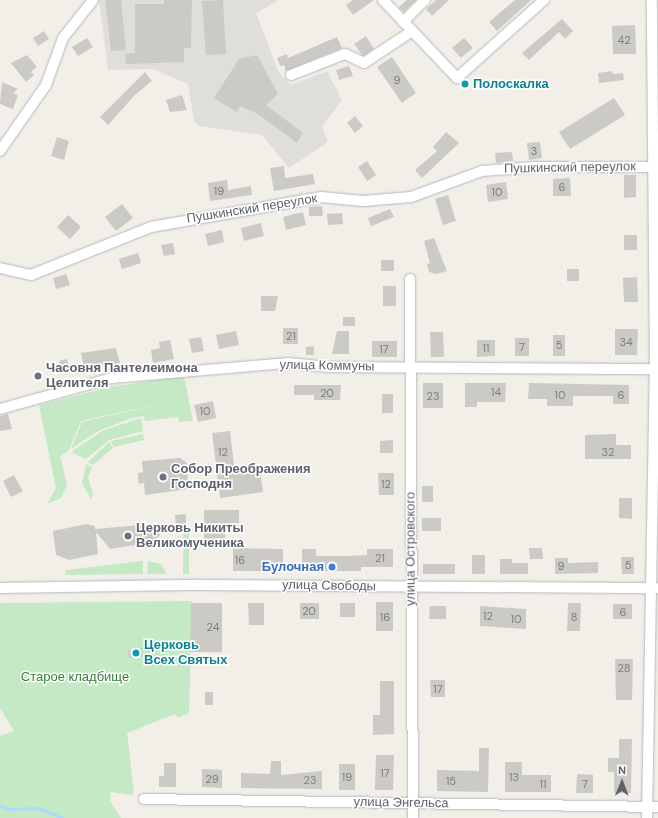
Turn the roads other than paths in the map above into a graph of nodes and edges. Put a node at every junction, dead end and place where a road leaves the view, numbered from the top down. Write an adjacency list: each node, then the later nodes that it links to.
1 (93, 0): 9 (street)
2 (383, 0): 6 (street)
3 (425, 0): 6 (street)
4 (544, 0): 7 (street)
5 (652, 0): 10 (street)
6 (403, 22): 7 (street)
7 (412, 31): 8 (street)
8 (291, 75)
9 (0, 151)
10 (655, 162): 11 (street, Пушкинский переулок); 14 (street)
11 (0, 268)
12 (410, 279): 13 (street, улица Островского)
13 (409, 367): 14 (street, улица Коммуны); 15 (street, улица Коммуны); 17 (street, улица Островского)
14 (657, 369): 18 (street)
15 (0, 409)
16 (0, 588): 17 (street, улица Свободы)
17 (411, 588): 18 (street, улица Свободы); 20 (street, улица Островского)
18 (654, 588): 21 (street)
19 (144, 799): 20 (street, улица Энгельса)
20 (413, 803): 21 (street, улица Энгельса); 23 (street, улица Островского)
21 (647, 807): 22 (street, улица Энгельса); 24 (street)
22 (658, 807)
23 (413, 818)
24 (647, 818)

